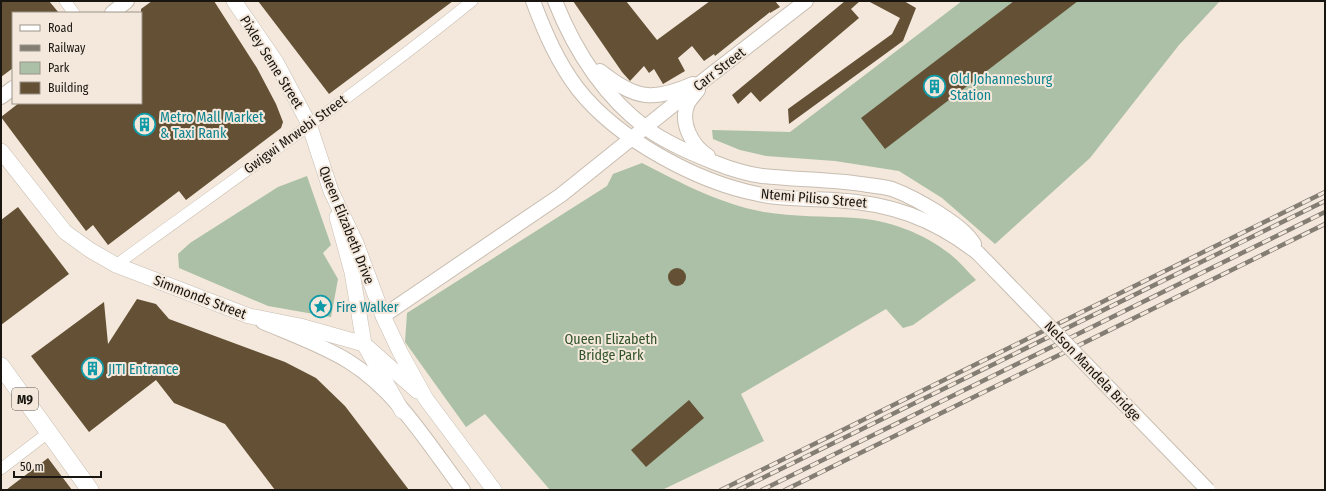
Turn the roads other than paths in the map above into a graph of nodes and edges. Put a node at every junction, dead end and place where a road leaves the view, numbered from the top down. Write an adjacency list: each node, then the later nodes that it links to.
1 (65, 1): 8 (street)
2 (127, 1): 9 (street)
3 (234, 1): 14 (main road, Pixley Seme Street)
4 (472, 1): 14 (street, Gwigwi Mrwebi Street)
5 (534, 1): 16 (street, Ntemi Piliso Street)
6 (555, 1): 10 (street, Ntemi Piliso Street)
7 (806, 1): 11 (street, Carr Street)
8 (73, 12)
9 (113, 12)
10 (585, 60): 11 (street); 15 (street, Ntemi Piliso Street)
11 (708, 77): 15 (street, Carr Street); 18 (street)
12 (12, 89): 13 (street)
13 (1, 97)
14 (309, 124): 19 (main road, Queen Elizabeth Drive); 21 (street, Gwigwi Mrwebi Street)
15 (646, 128): 16 (street, Carr Street); 18 (street, Ntemi Piliso Street)
16 (634, 138): 20 (street, Ntemi Piliso Street); 23 (street, Carr Street)
17 (1, 151): 21 (main road, Simmonds Street)
18 (728, 168): 20 (street, Ntemi Piliso Street)
19 (331, 191): 23 (main road, Queen Elizabeth Drive); 24 (main road)
20 (978, 252): 33 (street, Nelson Mandela Bridge, bridge)
21 (116, 265): 22 (main road, Simmonds Street)
22 (249, 316): 24 (main road, Simmonds Street); 27 (street)
23 (383, 316): 26 (main road, Queen Elizabeth Drive)
24 (364, 344): 26 (main road, Simmonds Street); 27 (main road)
25 (1, 366): 28 (main road, M9)
26 (426, 399): 32 (main road, Queen Elizabeth Drive)
27 (402, 411): 31 (street)
28 (49, 432): 29 (street); 30 (main road, M9)
29 (1, 469)
30 (90, 490)
31 (463, 490)
32 (494, 490)
33 (1208, 490)

